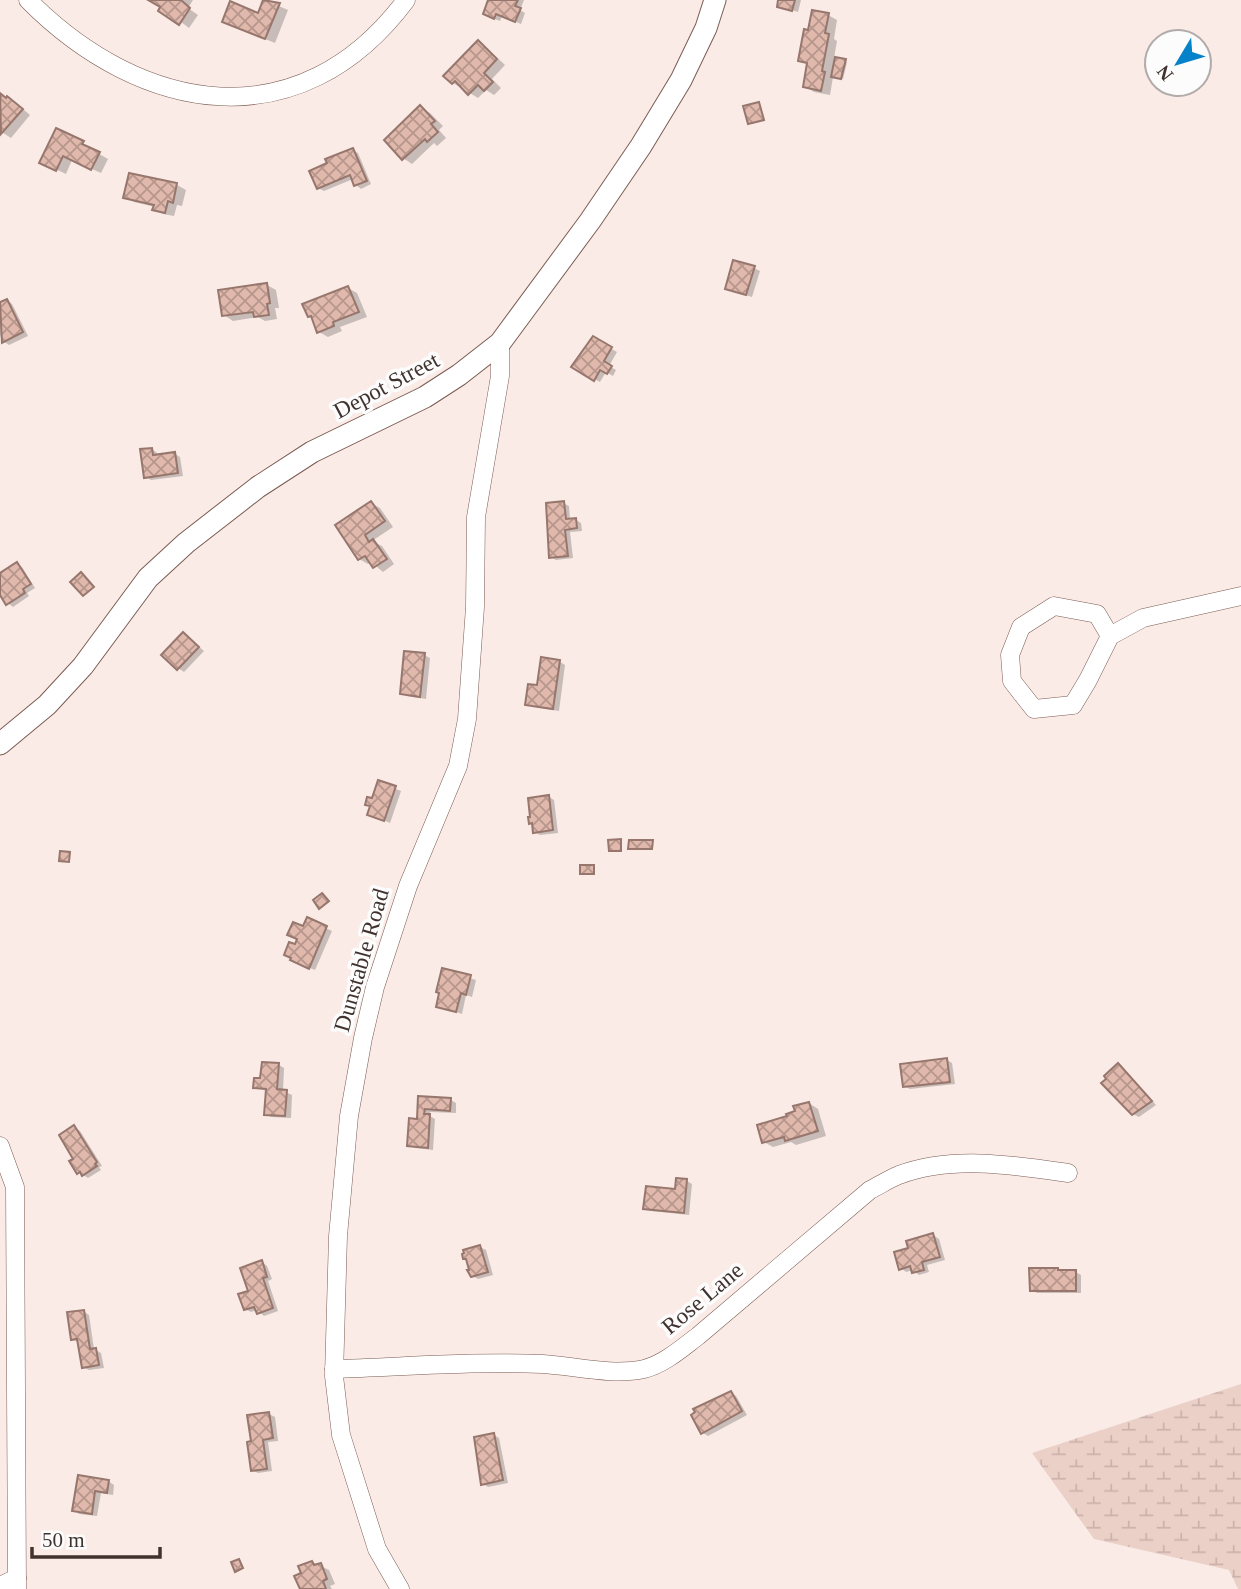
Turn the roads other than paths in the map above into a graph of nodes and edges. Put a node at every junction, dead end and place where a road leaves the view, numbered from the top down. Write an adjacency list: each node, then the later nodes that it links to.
1 (28, 0): 2 (street)
2 (406, 0)
3 (715, 0): 4 (main road, Depot Street)
4 (500, 343): 7 (main road, Depot Street); 10 (street, Dunstable Road)
5 (1241, 596): 6 (street)
6 (1110, 636): 6 (street)
7 (0, 744)
8 (0, 1146): 11 (street)
9 (1068, 1173): 10 (street, Rose Lane)
10 (334, 1369): 14 (street, Dunstable Road)
11 (8, 1379): 12 (street)
12 (17, 1584): 13 (street)
13 (0, 1586)
14 (400, 1589)

